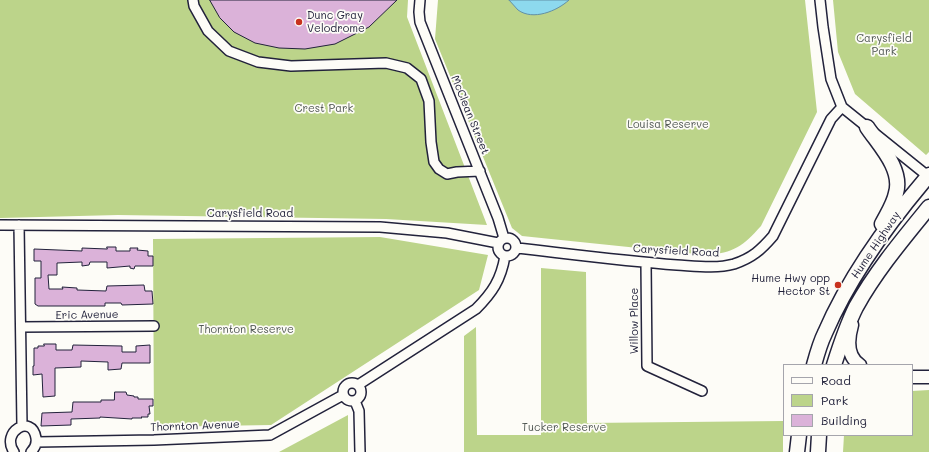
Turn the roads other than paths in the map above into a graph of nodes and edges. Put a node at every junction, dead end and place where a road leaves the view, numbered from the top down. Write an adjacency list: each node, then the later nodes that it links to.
1 (193, 0): 6 (street)
2 (420, 0): 6 (street, McClean Street)
3 (820, 0): 4 (street)
4 (842, 107): 5 (street); 15 (street, Carysfield Road)
5 (867, 127): 7 (street); 13 (highway)
6 (480, 172): 11 (street, McClean Street)
7 (929, 176): 13 (highway, Hume Highway)
8 (929, 207): 16 (highway, Hume Highway)
9 (0, 225): 10 (street, Carysfield Road)
10 (19, 225): 11 (street, Carysfield Road); 18 (street)
11 (501, 241): 12 (street); 14 (street)
12 (517, 248): 14 (street); 15 (street, Carysfield Road)
13 (869, 252): 19 (highway, Hume Highway)
14 (505, 256): 24 (street, Thornton Avenue)
15 (646, 263): 25 (street, Willow Place)
16 (856, 308): 20 (highway, Hume Highway); 21 (main road)
17 (154, 326): 18 (street, Eric Avenue)
18 (20, 328): 28 (street)
19 (814, 364)
20 (834, 364)
21 (859, 364)
22 (913, 377): 23 (main road)
23 (929, 377)
24 (358, 385): 26 (street, Thornton Avenue); 27 (street)
25 (702, 391)
26 (343, 395): 27 (street); 33 (street, Thornton Avenue)
27 (356, 401): 36 (street)
28 (22, 426): 32 (street); 33 (street)
29 (799, 436): 37 (highway)
30 (819, 436): 38 (highway)
31 (825, 436): 38 (main road)
32 (4, 442): 34 (street)
33 (37, 442): 35 (street)
34 (14, 452)
35 (31, 452)
36 (360, 452)
37 (797, 452)
38 (819, 452)

